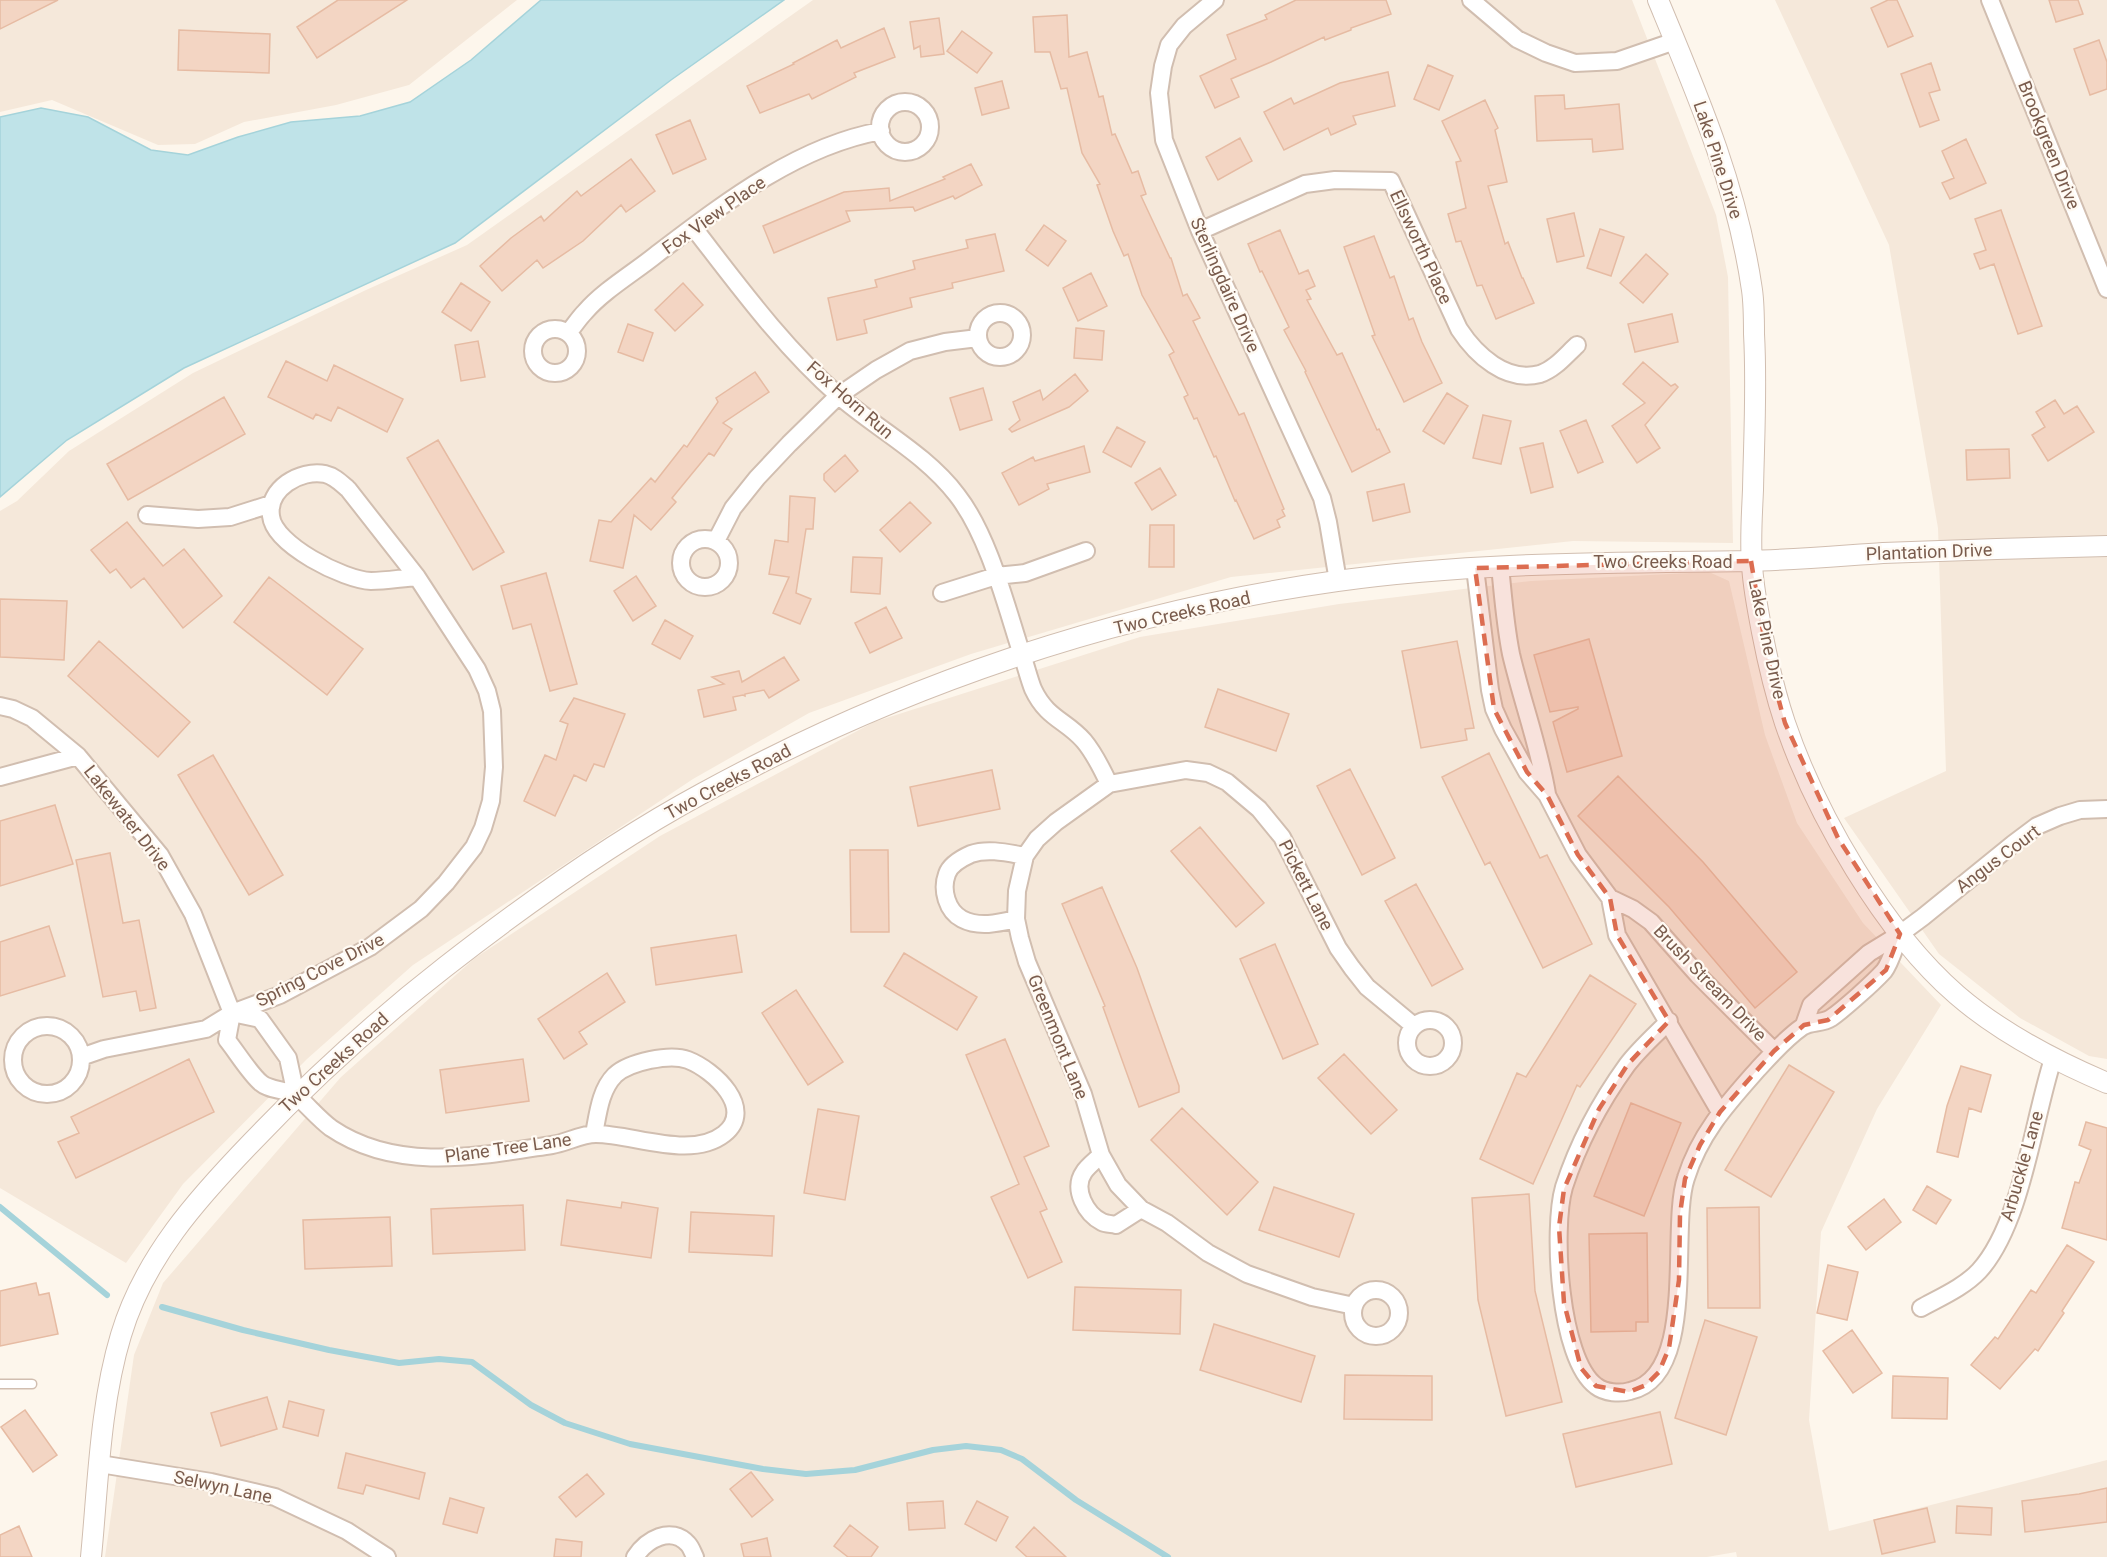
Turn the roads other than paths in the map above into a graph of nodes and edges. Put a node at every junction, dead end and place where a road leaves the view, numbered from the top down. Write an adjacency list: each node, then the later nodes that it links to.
1 (1215, 0): 8 (street, Sterlingdaire Drive)
2 (1471, 0): 5 (street)
3 (1659, 0): 5 (street, Lake Pine Drive)
4 (1990, 0): 9 (street, Brookgreen Drive)
5 (1675, 41): 20 (street, Lake Pine Drive)
6 (881, 131): 7 (street, Fox View Place)
7 (693, 227): 11 (street, Fox View Place); 14 (street, Fox Horn Run)
8 (1200, 231): 13 (street, Ellsworth Place); 25 (street, Sterlingdaire Drive)
9 (2103, 267): 10 (street, Brookgreen Drive)
10 (2107, 289)
11 (568, 333)
12 (978, 338): 14 (street)
13 (1577, 345)
14 (838, 396): 17 (street); 23 (street, Fox Horn Run)
15 (271, 504): 16 (street); 24 (street); 24 (street, Spring Cove Drive)
16 (147, 515)
17 (716, 541)
18 (2107, 546): 20 (street, Plantation Drive)
19 (1086, 551): 23 (street)
20 (1751, 561): 21 (street, Two Creeks Road); 37 (street, Lake Pine Drive)
21 (1500, 566): 22 (street, Two Creeks Road); 32 (street, Brush Stream Drive)
22 (1475, 568): 25 (street, Two Creeks Road); 32 (street, Brush Stream Drive)
23 (996, 576): 26 (street); 27 (street, Fox Horn Run)
24 (417, 577): 38 (street, Spring Cove Drive)
25 (1338, 581): 27 (street, Two Creeks Road)
26 (942, 593)
27 (1022, 654): 31 (street); 46 (street, Two Creeks Road)
28 (0, 706): 29 (street, Lakewater Drive)
29 (78, 756): 30 (street, Lakewater Drive); 38 (street, Lakewater Drive)
30 (0, 777)
31 (1109, 784): 34 (street, Greenmont Lane); 41 (street, Pickett Lane)
32 (1548, 795): 35 (street, Brush Stream Drive)
33 (2107, 809): 37 (street, Angus Court)
34 (1025, 856): 36 (street, Greenmont Lane); 36 (street)
35 (1610, 898): 39 (street, Brush Stream Drive); 42 (street, Brush Stream Drive)
36 (1016, 919): 49 (street, Greenmont Lane)
37 (1900, 934): 40 (street, Brush Stream Drive); 40 (street, Brush Stream Drive); 44 (street, Lake Pine Drive)
38 (232, 1013): 43 (street, Spring Cove Drive); 46 (street); 46 (street, Lakewater Drive)
39 (1669, 1021): 47 (street, Brush Stream Drive); 47 (street)
40 (1804, 1025): 42 (street, Brush Stream Drive)
41 (1414, 1026)
42 (1774, 1051): 47 (street)
43 (81, 1057): 43 (street)
44 (2053, 1059): 45 (street, Lake Pine Drive); 52 (street, Arbuckle Lane)
45 (2107, 1083)
46 (296, 1095): 48 (street, Plane Tree Lane); 55 (street, Two Creeks Road)
47 (1720, 1112)
48 (594, 1134): 48 (street, Plane Tree Lane)
49 (1101, 1155): 50 (street, Greenmont Lane); 50 (street)
50 (1141, 1209): 51 (street, Greenmont Lane)
51 (1354, 1306)
52 (1922, 1308)
53 (0, 1384): 54 (lane)
54 (32, 1384)
55 (100, 1464): 56 (street, Selwyn Lane); 57 (street, Two Creeks Road)
56 (370, 1552): 58 (street, Selwyn Lane)
57 (91, 1557)
58 (387, 1557)
59 (635, 1557): 60 (street)
60 (695, 1557)

